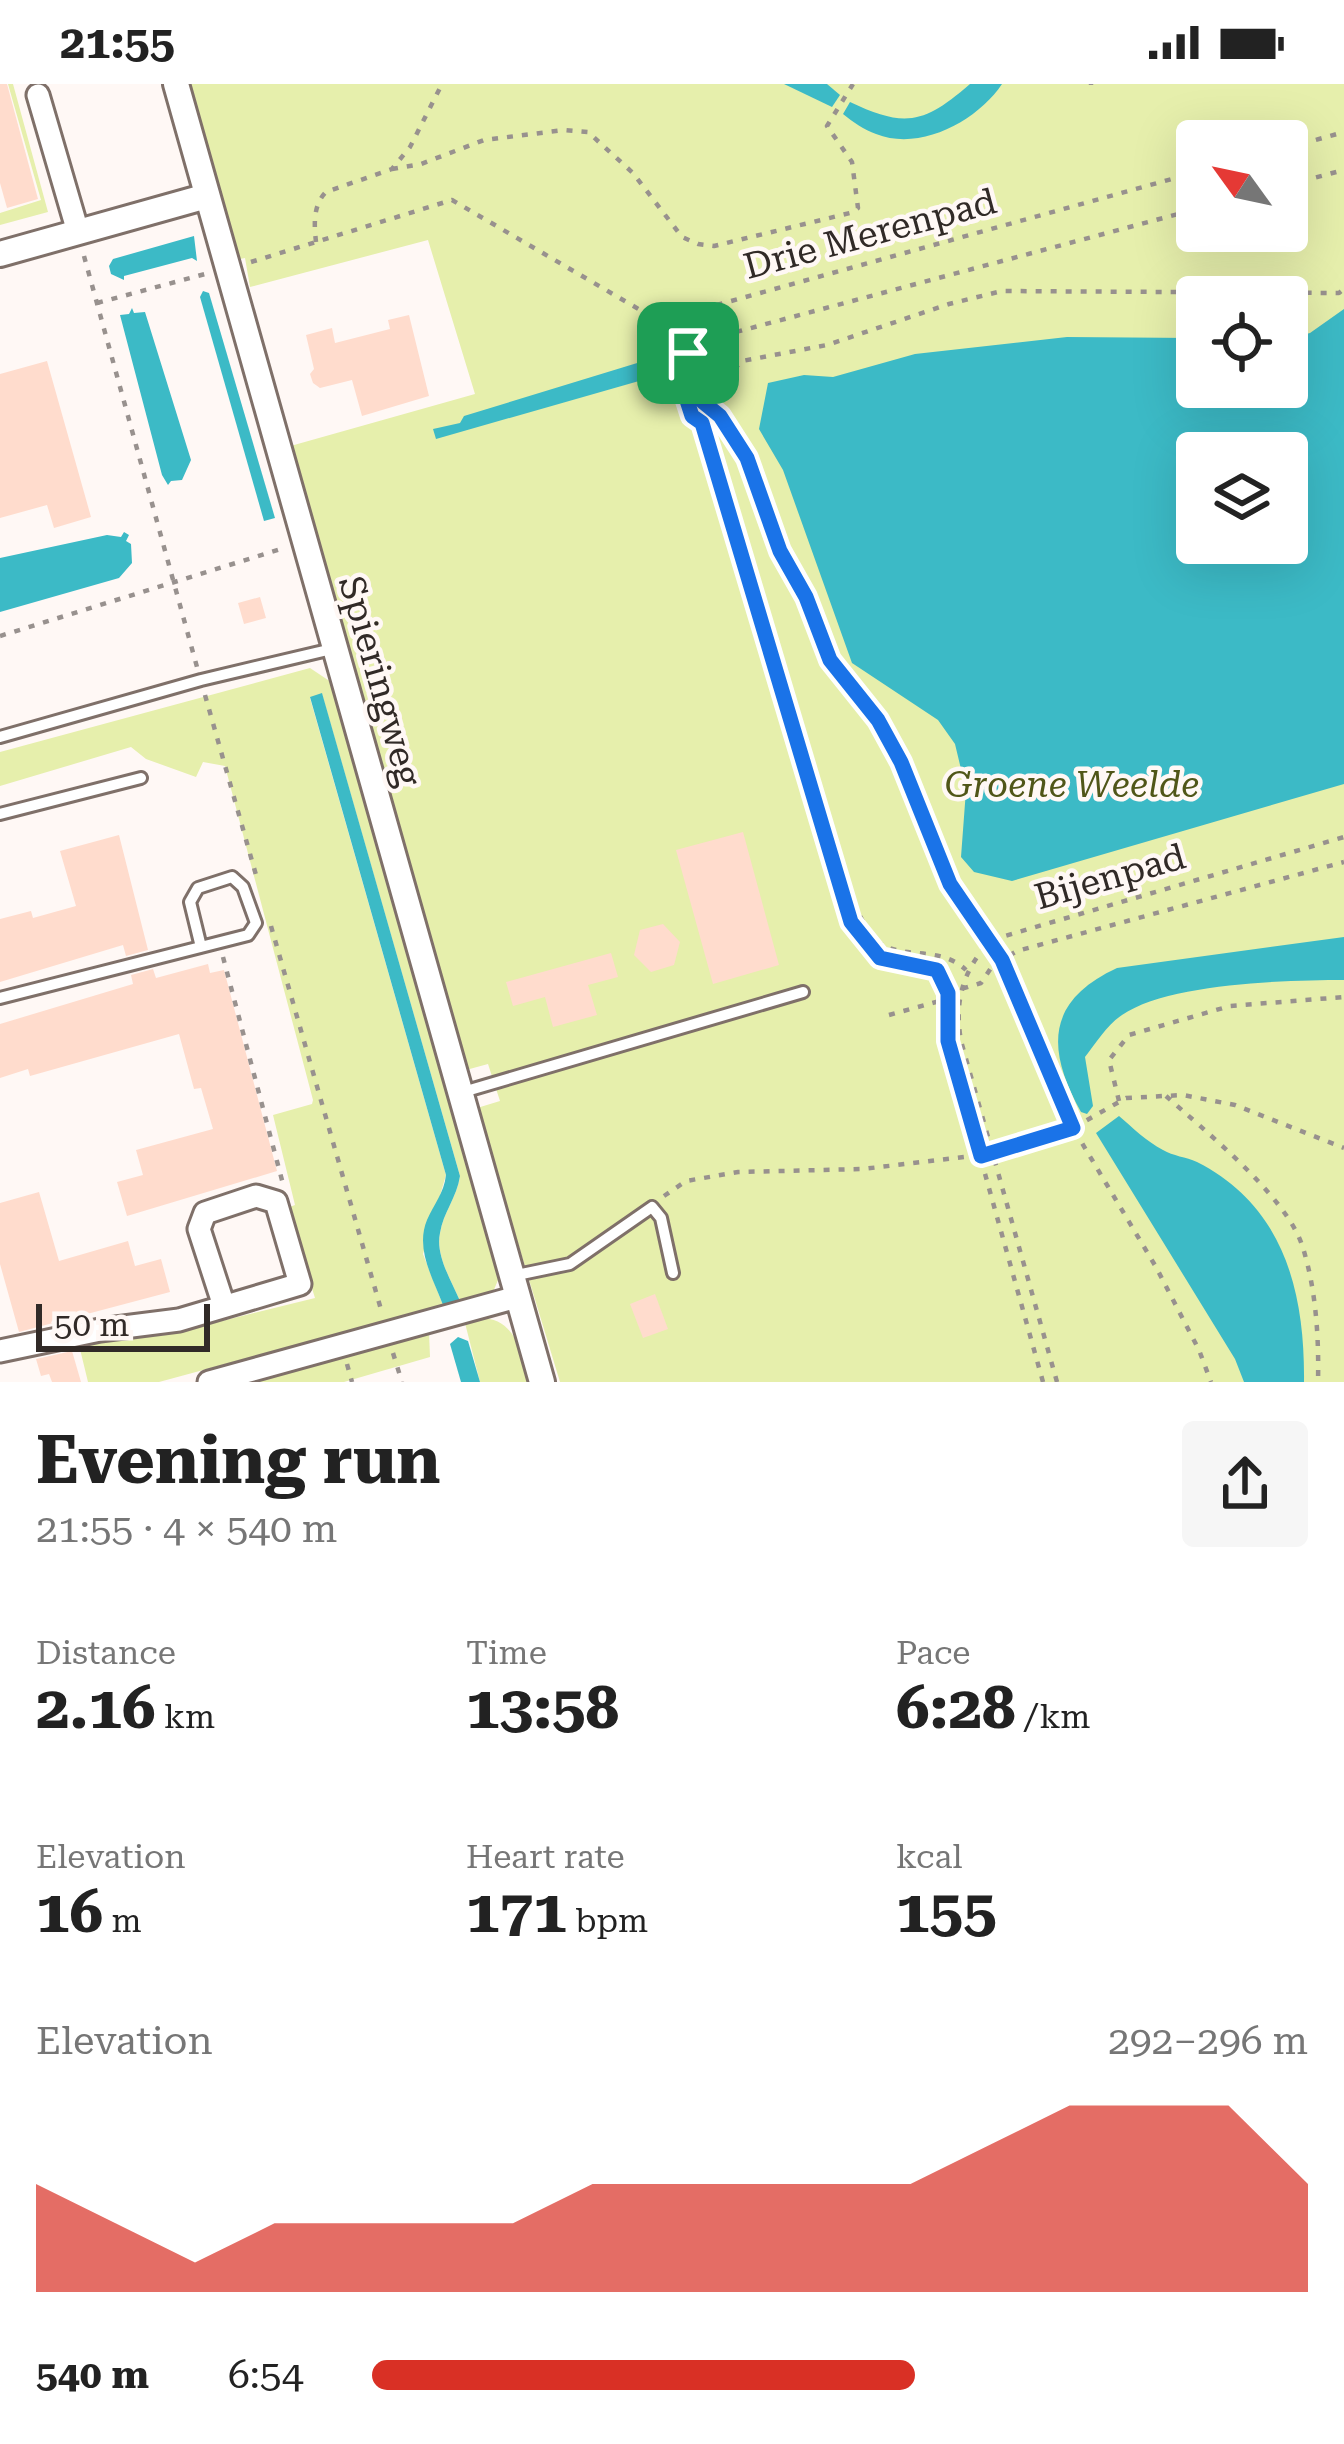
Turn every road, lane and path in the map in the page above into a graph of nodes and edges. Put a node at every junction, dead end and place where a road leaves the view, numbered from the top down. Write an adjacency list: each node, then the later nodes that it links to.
1 (176, 84): 11 (street, Spieringweg)
2 (442, 84): 7 (path)
3 (853, 84): 7 (path)
4 (38, 95): 13 (street)
5 (1344, 132): 6 (path)
6 (1308, 142)
7 (392, 169): 14 (path)
8 (1344, 170): 10 (path)
9 (1176, 178): 19 (path, Drie Merenpad)
10 (1308, 179)
11 (207, 196): 13 (street); 16 (street, Spieringweg)
12 (1176, 215): 20 (path)
13 (78, 232): 15 (street); 18 (path)
14 (316, 242): 16 (path, Drie Merenpad); 19 (path, Drie Merenpad)
15 (0, 254)
16 (228, 268): 18 (path, Drie Merenpad); 22 (street, Spieringweg)
17 (1344, 289): 21 (path)
18 (98, 303): 23 (path)
19 (682, 313): 20 (path)
20 (688, 353): 21 (path); 41 (path)
21 (703, 402): 34 (path); 38 (path)
22 (303, 542): 23 (path); 25 (street, Spieringweg)
23 (175, 584): 24 (path); 26 (path)
24 (0, 636)
25 (332, 649): 26 (lane); 45 (street, Spieringweg)
26 (201, 680): 27 (lane); 32 (path)
27 (0, 737)
28 (141, 778): 29 (lane)
29 (0, 814)
30 (1344, 837): 34 (path, Bijenpad)
31 (1344, 862): 37 (path)
32 (259, 883)
33 (272, 928): 57 (path)
34 (992, 940): 37 (path); 38 (path)
35 (219, 943): 36 (lane); 36 (lane); 52 (path)
36 (201, 947): 43 (lane)
37 (1002, 960): 39 (path); 48 (path)
38 (968, 971): 39 (path)
39 (961, 989): 41 (path); 50 (path)
40 (803, 992): 45 (lane)
41 (948, 996): 44 (path); 51 (path)
42 (1344, 997): 47 (path)
43 (0, 998)
44 (889, 1015)
45 (460, 1093): 55 (street, Spieringweg)
46 (1166, 1096): 47 (path); 49 (path); 65 (path)
47 (1119, 1101): 48 (path)
48 (1073, 1128): 50 (path); 64 (path)
49 (1344, 1148)
50 (992, 1153): 51 (path); 63 (path)
51 (981, 1156): 53 (path); 62 (path)
52 (276, 1202): 56 (street); 56 (street)
53 (652, 1207): 54 (lane); 55 (lane)
54 (674, 1273)
55 (514, 1286): 57 (street); 61 (street, Spieringweg)
56 (224, 1306): 58 (street)
57 (388, 1334): 59 (street); 60 (path)
58 (0, 1351)
59 (208, 1382)
60 (402, 1382)
61 (542, 1382)
62 (1042, 1382)
63 (1057, 1382)
64 (1210, 1382)
65 (1318, 1382)

